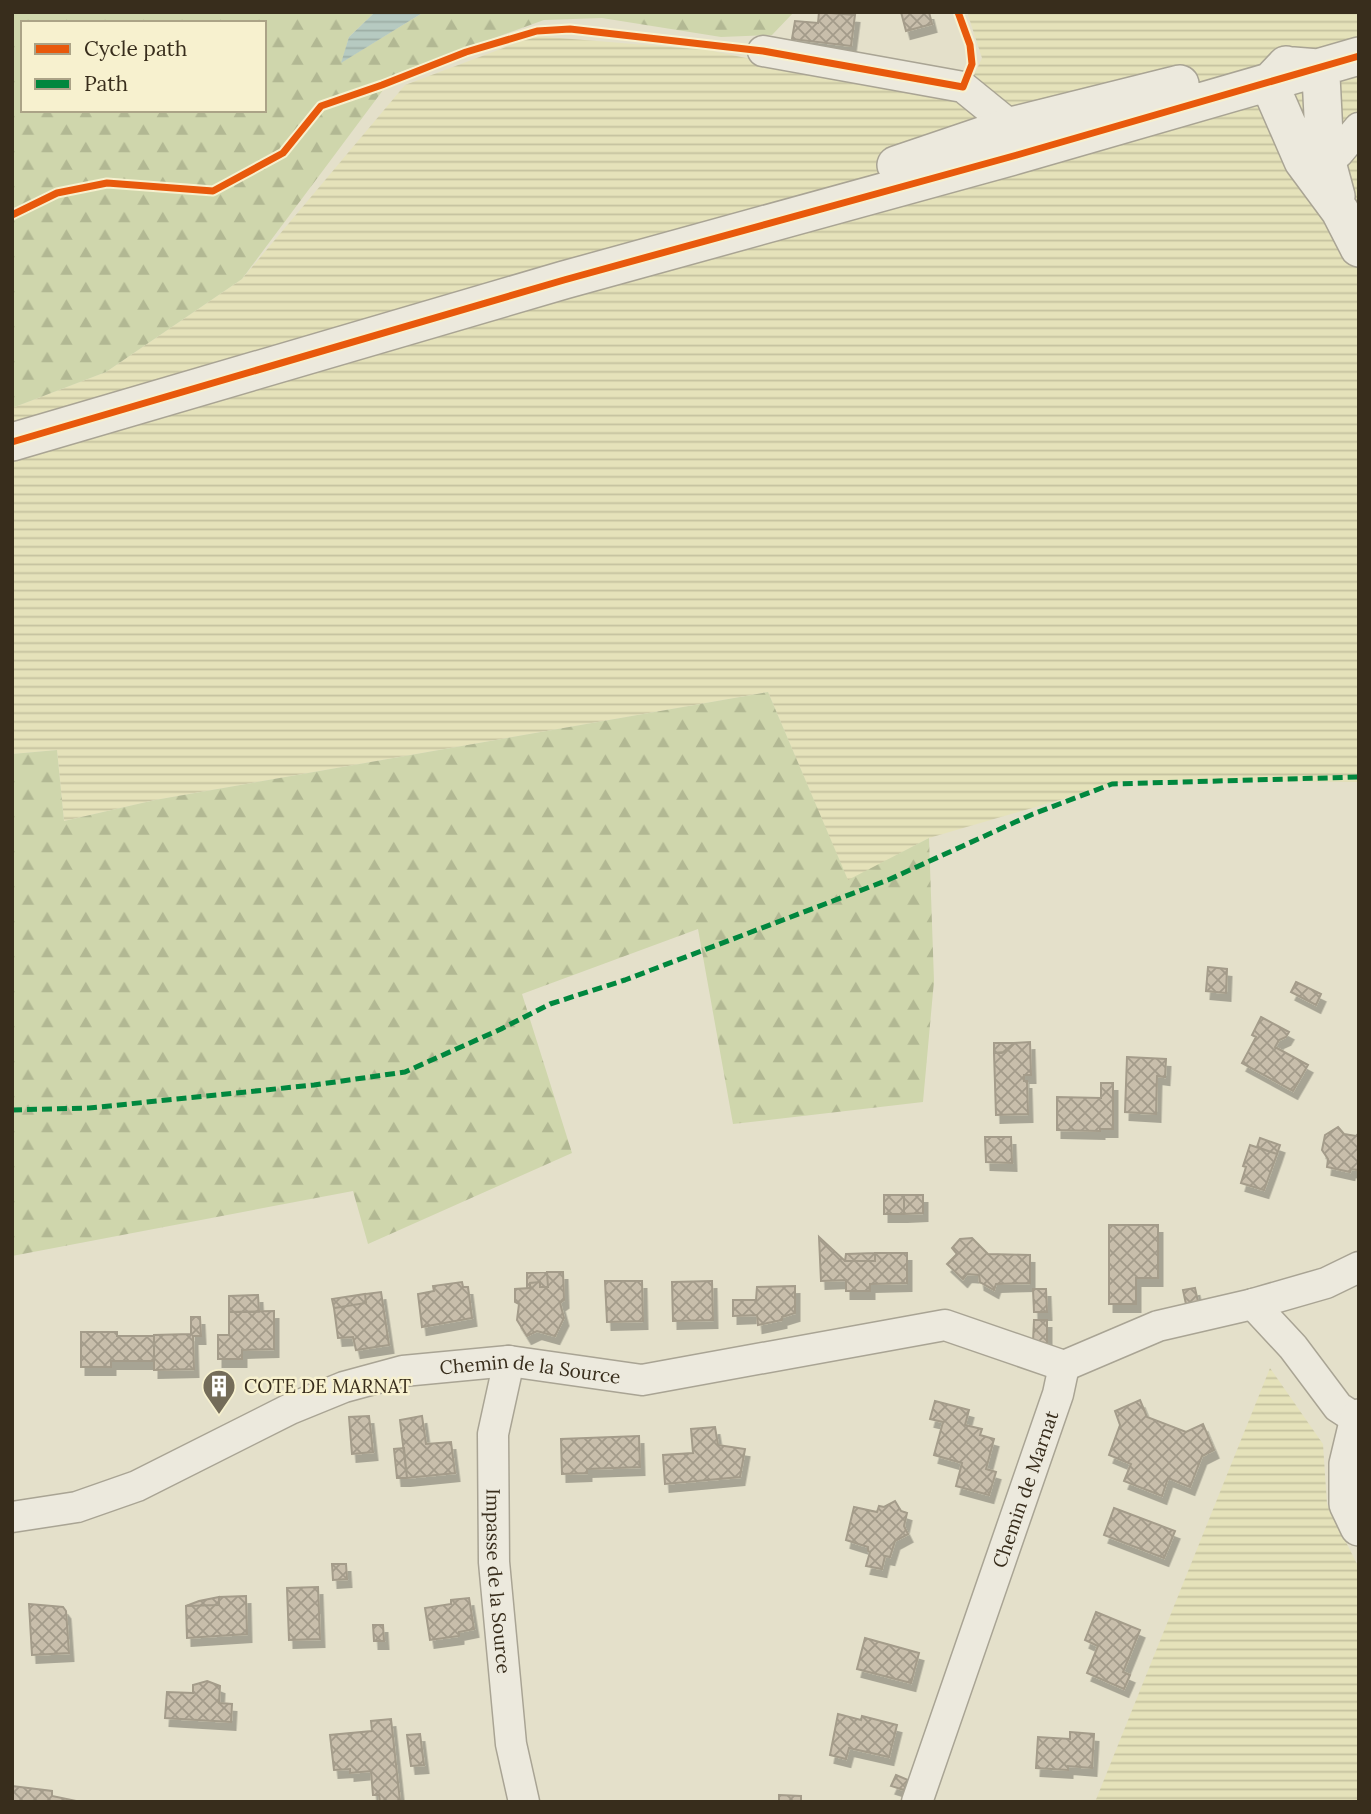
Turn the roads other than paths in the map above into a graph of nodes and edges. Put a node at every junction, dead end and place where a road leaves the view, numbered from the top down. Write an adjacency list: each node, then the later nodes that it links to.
1 (1359, 40): 5 (street)
2 (1359, 47): 5 (street)
3 (763, 51): 7 (street)
4 (1359, 56): 5 (street)
5 (1285, 70): 7 (street); 8 (street); 8 (street)
6 (1359, 128): 8 (street)
7 (1014, 141): 10 (street)
8 (1314, 158): 9 (street)
9 (1359, 248)
10 (12, 442)
11 (1359, 1267): 12 (street)
12 (1253, 1304): 14 (street); 15 (street)
13 (509, 1361): 14 (street, Chemin de la Source); 16 (street, Chemin de la Source); 18 (street, Impasse de la Source)
14 (1064, 1366): 19 (street, Chemin de Marnat)
15 (1358, 1419): 17 (street)
16 (12, 1517)
17 (1359, 1527)
18 (524, 1802)
19 (917, 1802)

